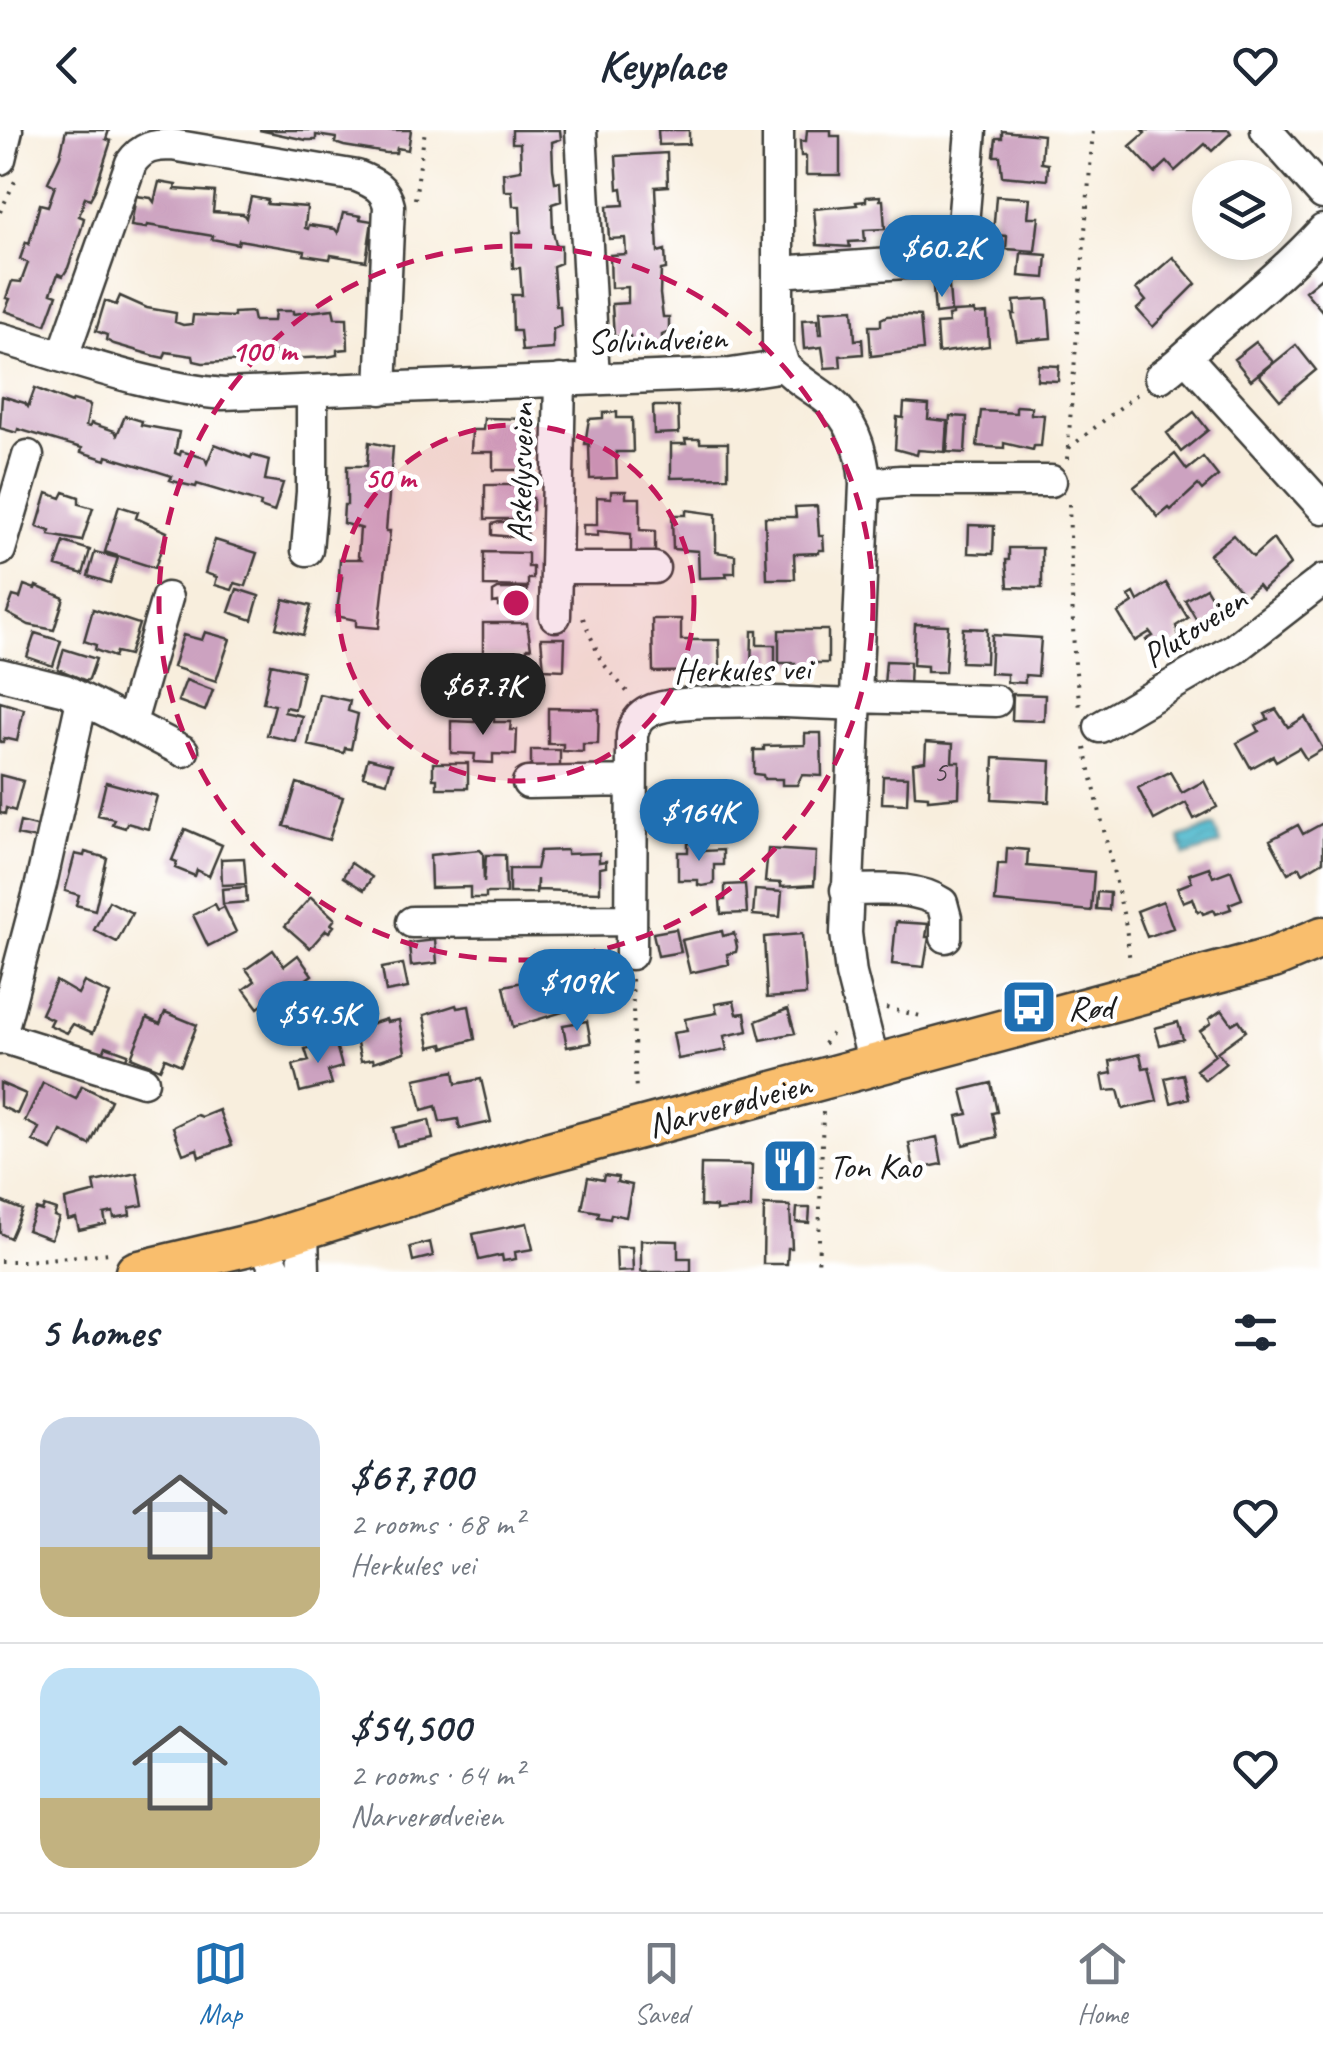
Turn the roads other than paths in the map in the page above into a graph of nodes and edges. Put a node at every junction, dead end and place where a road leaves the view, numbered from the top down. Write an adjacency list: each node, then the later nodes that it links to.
1 (8, 130): 6 (street)
2 (582, 130): 15 (street)
3 (778, 130): 9 (street)
4 (971, 130): 9 (street)
5 (1266, 130): 7 (street)
6 (0, 159)
7 (1323, 194)
8 (1323, 230): 12 (street)
9 (780, 272): 13 (street)
10 (0, 338): 11 (street, Solvindveien)
11 (62, 356): 17 (street); 18 (street, Solvindveien)
12 (1188, 358): 14 (street); 22 (street)
13 (784, 366): 15 (street, Solvindveien); 21 (street)
14 (1160, 376)
15 (594, 379): 16 (street, Solvindveien)
16 (560, 380): 17 (street, Solvindveien); 25 (street, Askelysveien)
17 (381, 389): 18 (street, Solvindveien)
18 (312, 393): 24 (street)
19 (28, 456): 23 (street)
20 (1062, 483): 21 (street)
21 (865, 484): 32 (street)
22 (1323, 508)
23 (0, 550)
24 (306, 550)
25 (563, 568): 26 (street, Askelysveien); 29 (street, Askelysveien)
26 (654, 568)
27 (1323, 580): 35 (street, Plutoveien)
28 (167, 598): 34 (street)
29 (554, 616)
30 (0, 674): 31 (street)
31 (82, 700): 34 (street); 45 (street)
32 (854, 701): 33 (street); 37 (street, Herkules vei); 39 (street)
33 (996, 702)
34 (130, 722): 36 (street)
35 (1089, 730)
36 (183, 750)
37 (631, 781): 38 (street); 40 (street, Herkules vei)
38 (528, 782)
39 (846, 890): 42 (street); 46 (street)
40 (631, 920): 41 (street); 44 (street, Herkules vei)
41 (412, 922)
42 (946, 937)
43 (1323, 937): 46 (main road, Narverødveien)
44 (631, 954)
45 (0, 1038): 47 (street)
46 (874, 1064): 48 (main road, Narverødveien)
47 (143, 1082)
48 (303, 1230): 49 (main road, Narverødveien); 51 (street)
49 (269, 1257): 50 (main road, Narverødveien)
50 (127, 1262)
51 (304, 1272)

